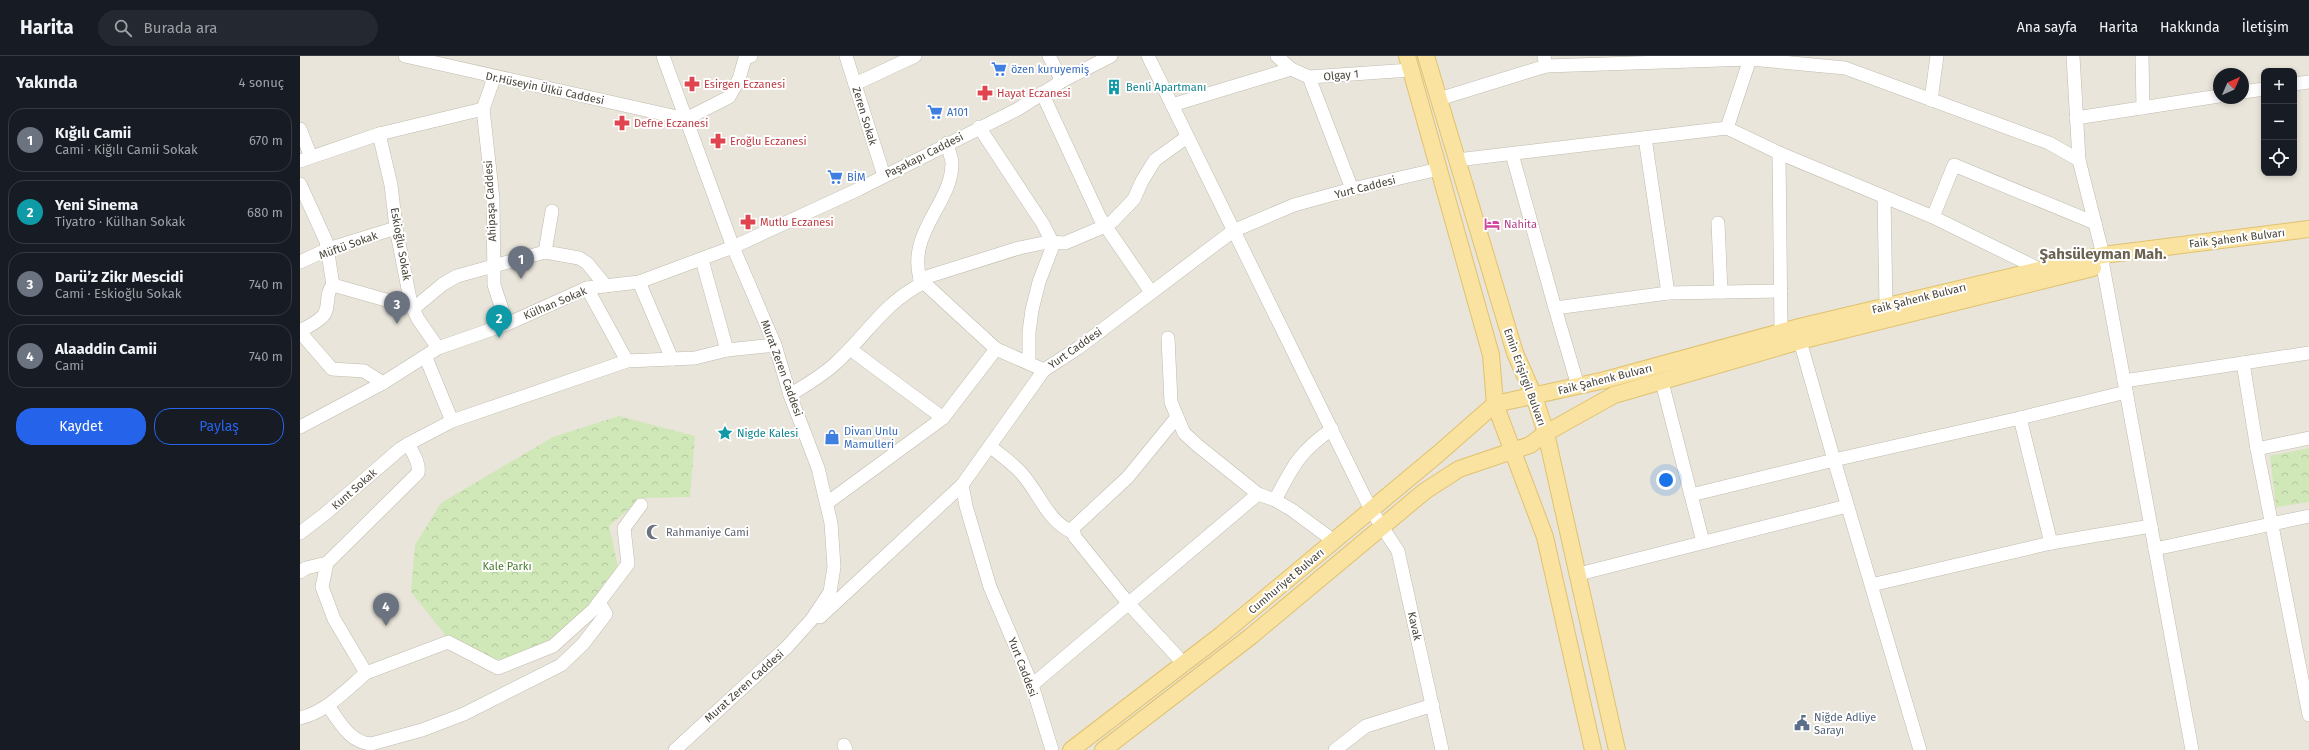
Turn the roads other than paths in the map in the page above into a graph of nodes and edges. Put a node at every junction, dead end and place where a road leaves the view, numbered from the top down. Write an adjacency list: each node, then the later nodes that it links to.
1 (405, 56): 20 (street, Dr.Hüseyin Ülkü Caddesi)
2 (663, 56): 35 (street, Murat Zeren Caddesi)
3 (846, 56): 23 (street, Zeren Sokak)
4 (915, 56): 23 (street)
5 (1049, 56): 21 (street)
6 (1111, 56): 21 (street, Paşakapı Caddesi)
7 (1148, 56): 31 (street, Kavak)
8 (1277, 56): 18 (street, Olgay 1)
9 (1426, 56): 29 (main road, Emin Erişirgil Bulvarı)
10 (1937, 56): 30 (street)
11 (2073, 56): 34 (street)
12 (2142, 56): 32 (street)
13 (747, 57): 35 (street)
14 (1751, 57): 15 (street); 30 (street); 37 (street)
15 (1639, 59): 16 (street)
16 (1545, 61): 29 (street)
17 (1409, 63): 19 (street, Olgay 1); 48 (main road, Emin Erişirgil Bulvarı)
18 (1291, 69): 19 (street, Olgay 1); 31 (street)
19 (1309, 77): 51 (street)
20 (494, 78): 33 (street, Ahipaşa Caddesi); 35 (street, Dr.Hüseyin Ülkü Caddesi)
21 (1062, 81): 27 (street, Paşakapı Caddesi)
22 (2309, 82): 24 (street)
23 (856, 84): 49 (street, Zeren Sokak)
24 (2297, 84)
25 (2261, 89): 26 (street)
26 (2249, 91)
27 (1042, 93): 36 (street, Paşakapı Caddesi); 57 (street)
28 (2213, 97): 32 (street)
29 (1439, 99): 46 (main road, Emin Erişirgil Bulvarı)
30 (1931, 100): 47 (street)
31 (1172, 105): 40 (street, Kavak)
32 (2143, 108): 34 (street)
33 (483, 110): 39 (street); 69 (street, Ahipaşa Caddesi)
34 (2076, 118): 47 (street)
35 (686, 119): 63 (street, Murat Zeren Caddesi)
36 (979, 127): 42 (street, Paşakapı Caddesi); 62 (street)
37 (1727, 128): 41 (street); 43 (street)
38 (300, 129): 45 (street)
39 (379, 134): 45 (street); 58 (street, Eskioğlu Sokak)
40 (1187, 137): 57 (street); 60 (street, Kavak)
41 (1645, 138): 44 (street); 78 (street)
42 (947, 143): 49 (street, Paşakapı Caddesi); 71 (street)
43 (1779, 153): 52 (street); 76 (street)
44 (1512, 154): 46 (street); 82 (street)
45 (306, 159)
46 (1457, 160): 105 (main road, Emin Erişirgil Bulvarı)
47 (2079, 160): 56 (street)
48 (1439, 169): 51 (street, Yurt Caddesi); 106 (main road, Emin Erişirgil Bulvarı)
49 (884, 176): 63 (street, Paşakapı Caddesi)
50 (300, 184): 64 (street)
51 (1352, 189): 60 (street, Yurt Caddesi)
52 (1884, 197): 54 (street); 80 (street)
53 (552, 211): 65 (street)
54 (1933, 217): 56 (street); 70 (street)
55 (1718, 223): 79 (street)
56 (2095, 223): 67 (street)
57 (1106, 226): 62 (street); 77 (street)
58 (396, 228): 64 (street, Müftü Sokak); 81 (street, Eskioğlu Sokak)
59 (2309, 229): 67 (main road, Faik Şahenk Bulvarı)
60 (1233, 231): 77 (street, Yurt Caddesi); 112 (street, Kavak)
61 (2309, 240): 67 (main road, Faik Şahenk Bulvarı)
62 (1052, 242): 71 (street); 97 (street)
63 (733, 247): 66 (street, Külhan Sokak); 88 (street, Murat Zeren Caddesi)
64 (328, 250): 68 (street, Müftü Sokak); 73 (street)
65 (545, 252): 69 (street); 74 (street)
66 (702, 260): 72 (street, Külhan Sokak); 92 (street)
67 (2103, 260): 70 (main road, Faik Şahenk Bulvarı); 87 (main road, Faik Şahenk Bulvarı); 103 (street)
68 (300, 262)
69 (492, 267): 81 (street); 83 (street, Ahipaşa Caddesi)
70 (2039, 269): 80 (main road, Faik Şahenk Bulvarı)
71 (922, 281): 90 (street); 91 (street)
72 (639, 282): 74 (street, Külhan Sokak); 95 (street)
73 (333, 286): 81 (street); 84 (street)
74 (606, 286): 75 (street, Külhan Sokak)
75 (587, 288): 83 (street, Külhan Sokak); 96 (street)
76 (1781, 291): 79 (street); 85 (street)
77 (1151, 292): 99 (street, Yurt Caddesi)
78 (1668, 292): 79 (street); 82 (street)
79 (1721, 292)
80 (1886, 306): 85 (main road, Faik Şahenk Bulvarı)
81 (412, 307): 89 (street, Eskioğlu Sokak)
82 (1555, 308): 102 (street)
83 (507, 324): 89 (street, Külhan Sokak)
84 (300, 331): 101 (street)
85 (1782, 332): 102 (main road, Faik Şahenk Bulvarı)
86 (1168, 338): 107 (street)
87 (1800, 341): 100 (main road, Faik Şahenk Bulvarı); 119 (street)
88 (775, 345): 92 (street, Kunt Sokak); 104 (street, Murat Zeren Caddesi)
89 (438, 348): 94 (street, Külhan Sokak)
90 (850, 349): 104 (street); 108 (street)
91 (996, 349): 97 (street); 108 (street)
92 (727, 350): 95 (street, Kunt Sokak)
93 (2309, 353): 98 (street)
94 (426, 358): 101 (street, Külhan Sokak); 110 (street)
95 (672, 359): 96 (street, Kunt Sokak)
96 (627, 361): 110 (street, Kunt Sokak)
97 (1029, 363): 99 (street)
98 (2243, 363): 103 (street); 117 (street)
99 (1044, 370): 116 (street, Yurt Caddesi)
100 (1662, 382): 113 (main road, Faik Şahenk Bulvarı); 122 (street)
101 (383, 383): 111 (street, Külhan Sokak)
102 (1578, 386): 105 (main road, Faik Şahenk Bulvarı)
103 (2125, 386): 109 (street); 130 (street)
104 (790, 395): 124 (street, Murat Zeren Caddesi)
105 (1534, 396): 106 (main road, Faik Şahenk Bulvarı); 113 (main road, Emin Erişirgil Bulvarı)
106 (1495, 404): 118 (main road, Emin Erişirgil Bulvarı); 127 (main road, Cumhuriyet Bulvarı)
107 (1177, 417): 121 (street); 133 (street)
108 (943, 418): 124 (street)
109 (2020, 418): 119 (street); 136 (street)
110 (452, 421): 115 (street, Kunt Sokak)
111 (300, 427)
112 (1332, 429): 123 (street); 127 (street, Kavak)
113 (1546, 433): 118 (main road, Faik Şahenk Bulvarı); 140 (main road, Emin Erişirgil Bulvarı)
114 (2309, 438): 117 (street)
115 (408, 444): 132 (street, Kunt Sokak); 138 (street)
116 (990, 446): 120 (street, Yurt Caddesi); 133 (street)
117 (2257, 449): 129 (street)
118 (1511, 450): 131 (main road, Cumhuriyet Bulvarı); 158 (main road, Emin Erişirgil Bulvarı)
119 (1834, 460): 122 (street); 126 (street)
120 (962, 485): 144 (street); 147 (street, Yurt Caddesi)
121 (1258, 494): 123 (street); 143 (street)
122 (1691, 495): 135 (street)
123 (1275, 500): 134 (street)
124 (827, 503): 144 (street, Murat Zeren Caddesi)
125 (641, 505): 142 (street)
126 (1847, 506): 135 (street); 141 (street)
127 (1371, 510): 131 (street, Kavak); 134 (main road, Cumhuriyet Bulvarı)
128 (2309, 516): 129 (street)
129 (2272, 523): 137 (street); 150 (street)
130 (2151, 526): 136 (street); 137 (street)
131 (1382, 527): 148 (street, Kavak); 155 (main road, Cumhuriyet Bulvarı)
132 (300, 533)
133 (1074, 533): 143 (street)
134 (1334, 541): 145 (main road, Cumhuriyet Bulvarı)
135 (1703, 542): 140 (street)
136 (2051, 543): 141 (street)
137 (2155, 549): 161 (street)
138 (327, 563): 139 (street); 146 (street)
139 (300, 572)
140 (1579, 574): 159 (main road, Emin Erişirgil Bulvarı)
141 (1871, 585): 160 (street)
142 (599, 602): 146 (street); 149 (street)
143 (1128, 603): 145 (street); 147 (street)
144 (787, 647): 152 (street, Murat Zeren Caddesi)
145 (1184, 664): 154 (main road, Cumhuriyet Bulvarı)
146 (366, 673): 149 (street)
147 (1032, 686): 153 (street, Yurt Caddesi)
148 (1433, 705): 156 (street); 157 (street, Kavak)
149 (328, 706): 151 (street)
150 (2309, 715)
151 (300, 718)
152 (675, 750)
153 (1052, 750)
154 (1071, 750)
155 (1103, 750)
156 (1336, 750)
157 (1442, 750)
158 (1594, 750)
159 (1617, 750)
160 (1920, 750)
161 (2192, 750)

